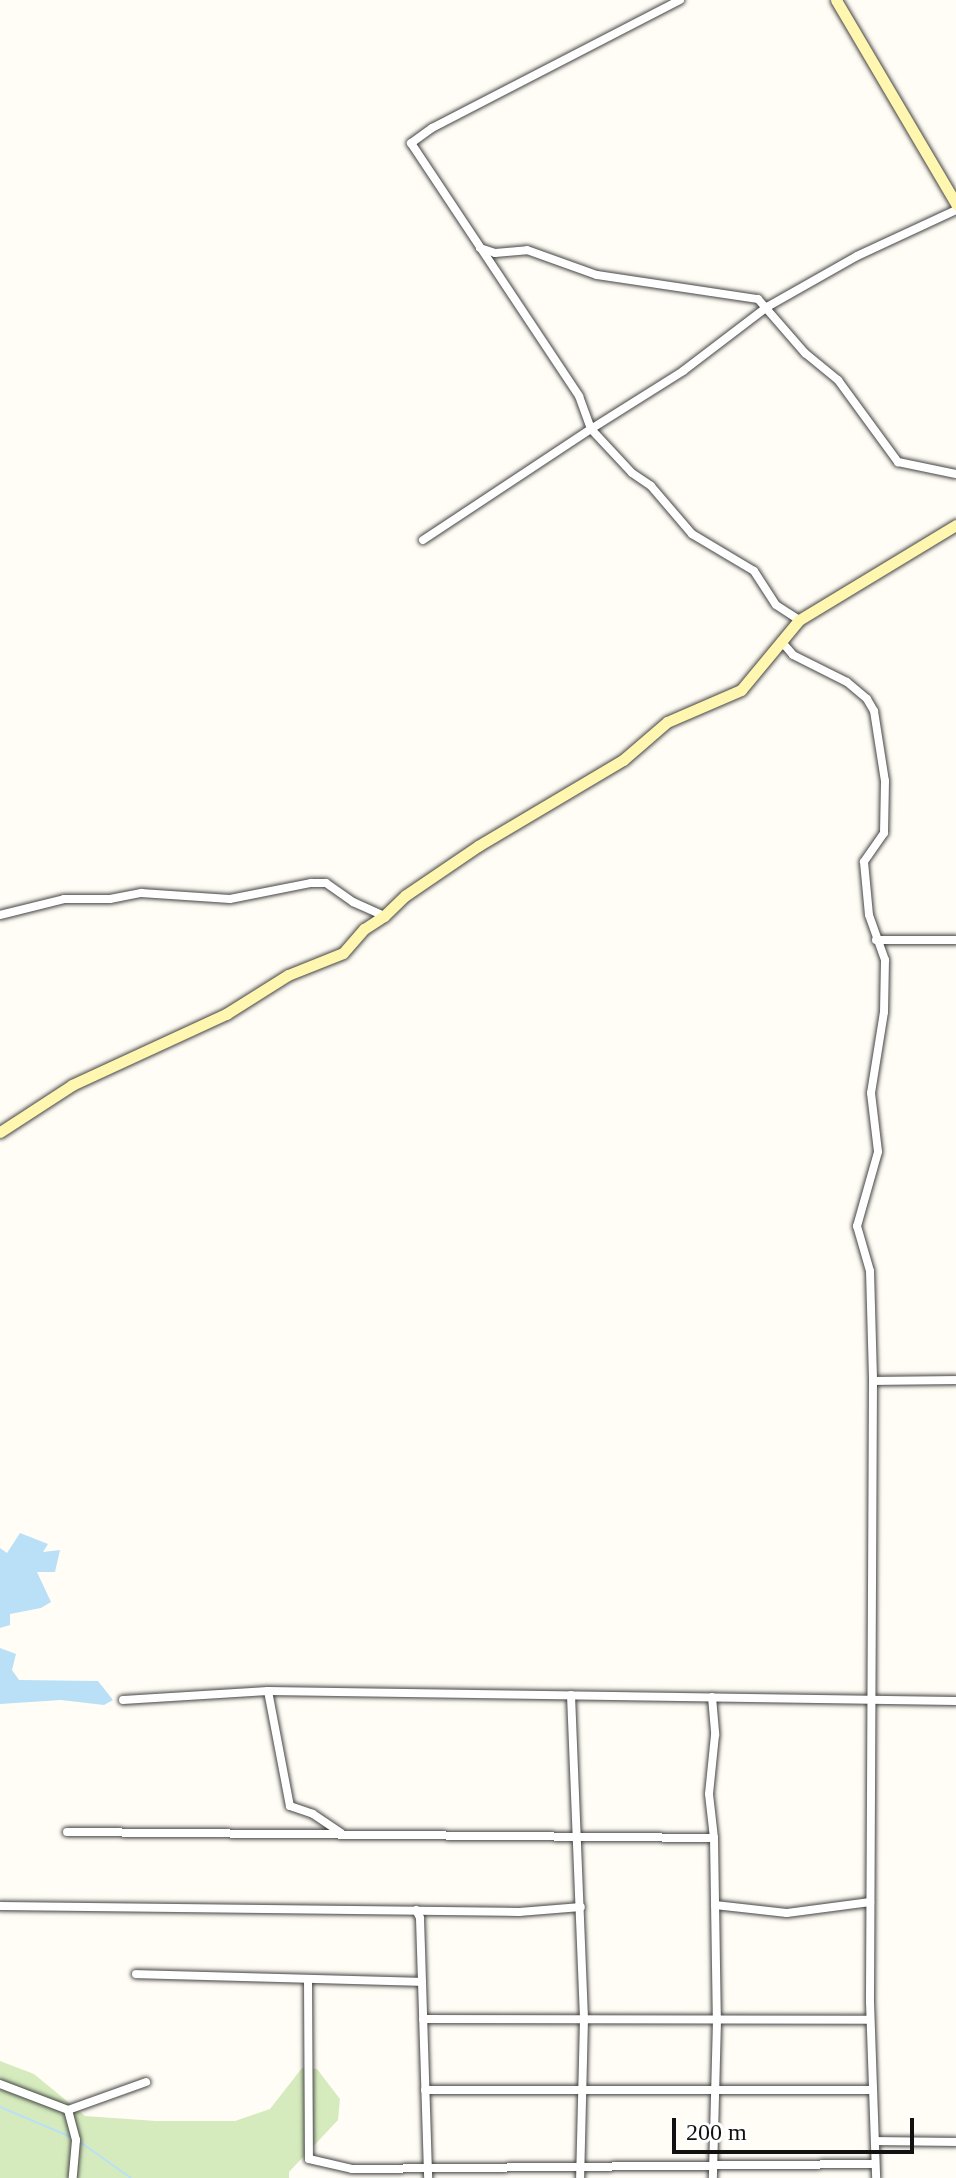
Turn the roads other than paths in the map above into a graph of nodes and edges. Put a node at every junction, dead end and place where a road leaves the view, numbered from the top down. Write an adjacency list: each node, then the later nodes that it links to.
1 (680, 0): 4 (street)
2 (836, 0): 3 (street)
3 (956, 207): 5 (street)
4 (480, 248): 5 (street); 6 (street)
5 (767, 307): 6 (street); 7 (street)
6 (591, 429): 9 (street); 10 (street)
7 (956, 474)
8 (956, 525): 10 (street)
9 (423, 540)
10 (799, 620): 11 (street)
11 (781, 641): 13 (street); 14 (street)
12 (0, 915): 13 (street)
13 (384, 916): 16 (street)
14 (876, 940): 15 (street); 18 (street)
15 (956, 940)
16 (0, 1132)
17 (956, 1380): 18 (street)
18 (873, 1381): 22 (street)
19 (268, 1691): 20 (street); 23 (street); 26 (street)
20 (571, 1695): 21 (street); 27 (street)
21 (712, 1697): 22 (street); 28 (street)
22 (872, 1698): 24 (street); 29 (street)
23 (123, 1700)
24 (956, 1701)
25 (67, 1832): 26 (street)
26 (342, 1833): 27 (street)
27 (578, 1836): 28 (street); 32 (street)
28 (714, 1838): 30 (street)
29 (870, 1902): 30 (street); 40 (street)
30 (715, 1905): 39 (street)
31 (0, 1906): 33 (street)
32 (581, 1907): 33 (street); 38 (street)
33 (416, 1910): 36 (street)
34 (136, 1974): 35 (street)
35 (308, 1979): 36 (street); 53 (street)
36 (422, 1982): 37 (street)
37 (423, 2019): 38 (street); 43 (street)
38 (584, 2019): 39 (street); 44 (street)
39 (717, 2020): 40 (street); 46 (street)
40 (870, 2020): 45 (street)
41 (146, 2082): 47 (street)
42 (0, 2084): 47 (street)
43 (425, 2090): 44 (street); 53 (street)
44 (582, 2090): 46 (street); 52 (street)
45 (873, 2090): 46 (street); 48 (street)
46 (716, 2091): 51 (street)
47 (68, 2110): 54 (street)
48 (876, 2141): 49 (street); 50 (street)
49 (956, 2142)
50 (875, 2164): 51 (street); 57 (street)
51 (715, 2166): 52 (street); 56 (street)
52 (581, 2167): 53 (street); 55 (street)
53 (428, 2174)
54 (73, 2178)
55 (580, 2178)
56 (713, 2178)
57 (876, 2178)

